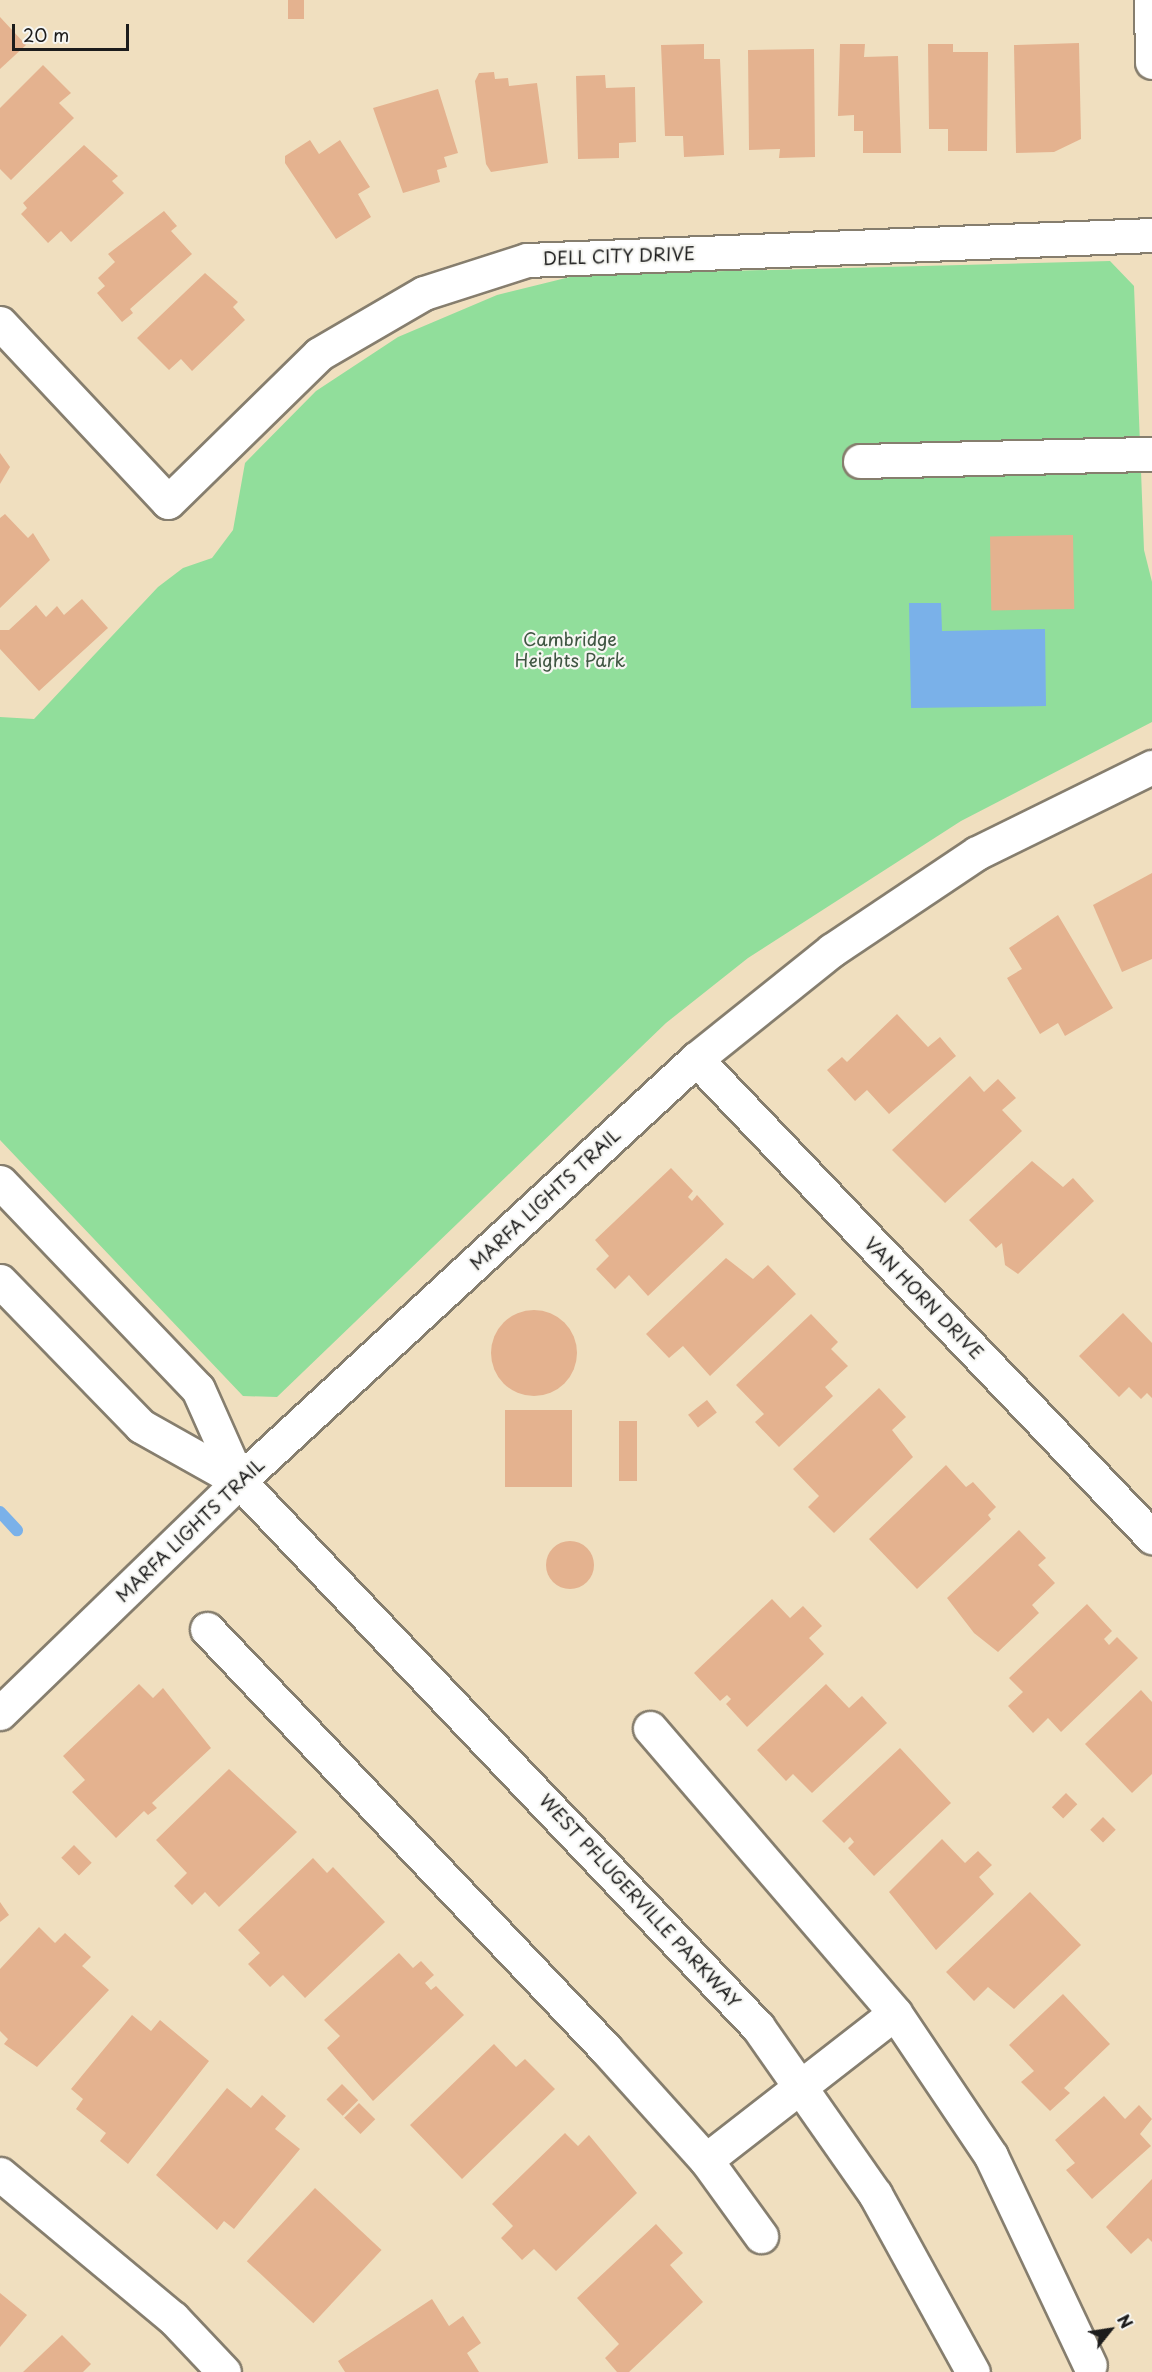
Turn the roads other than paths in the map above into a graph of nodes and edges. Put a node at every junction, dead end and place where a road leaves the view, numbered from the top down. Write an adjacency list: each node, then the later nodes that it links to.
1 (1151, 0): 2 (street)
2 (1152, 62)
3 (1152, 235): 4 (street, DELL CITY DRIVE)
4 (0, 323)
5 (1152, 454): 6 (street)
6 (860, 461)
7 (1152, 766): 8 (street, MARFA LIGHTS TRAIL)
8 (696, 1059): 11 (street, MARFA LIGHTS TRAIL); 12 (street, VAN HORN DRIVE)
9 (0, 1182): 11 (street, WEST PFLUGERVILLE PARKWAY)
10 (0, 1281): 11 (street, WEST PFLUGERVILLE PARKWAY)
11 (239, 1481): 14 (street, MARFA LIGHTS TRAIL); 17 (street, WEST PFLUGERVILLE PARKWAY)
12 (1152, 1537)
13 (207, 1629): 18 (street)
14 (0, 1713)
15 (650, 1728): 16 (street)
16 (895, 2013): 17 (street); 21 (street)
17 (801, 2086): 18 (street); 23 (street, WEST PFLUGERVILLE PARKWAY)
18 (706, 2160): 20 (street)
19 (0, 2174): 22 (street)
20 (761, 2236)
21 (1090, 2365)
22 (224, 2372)
23 (973, 2372)

